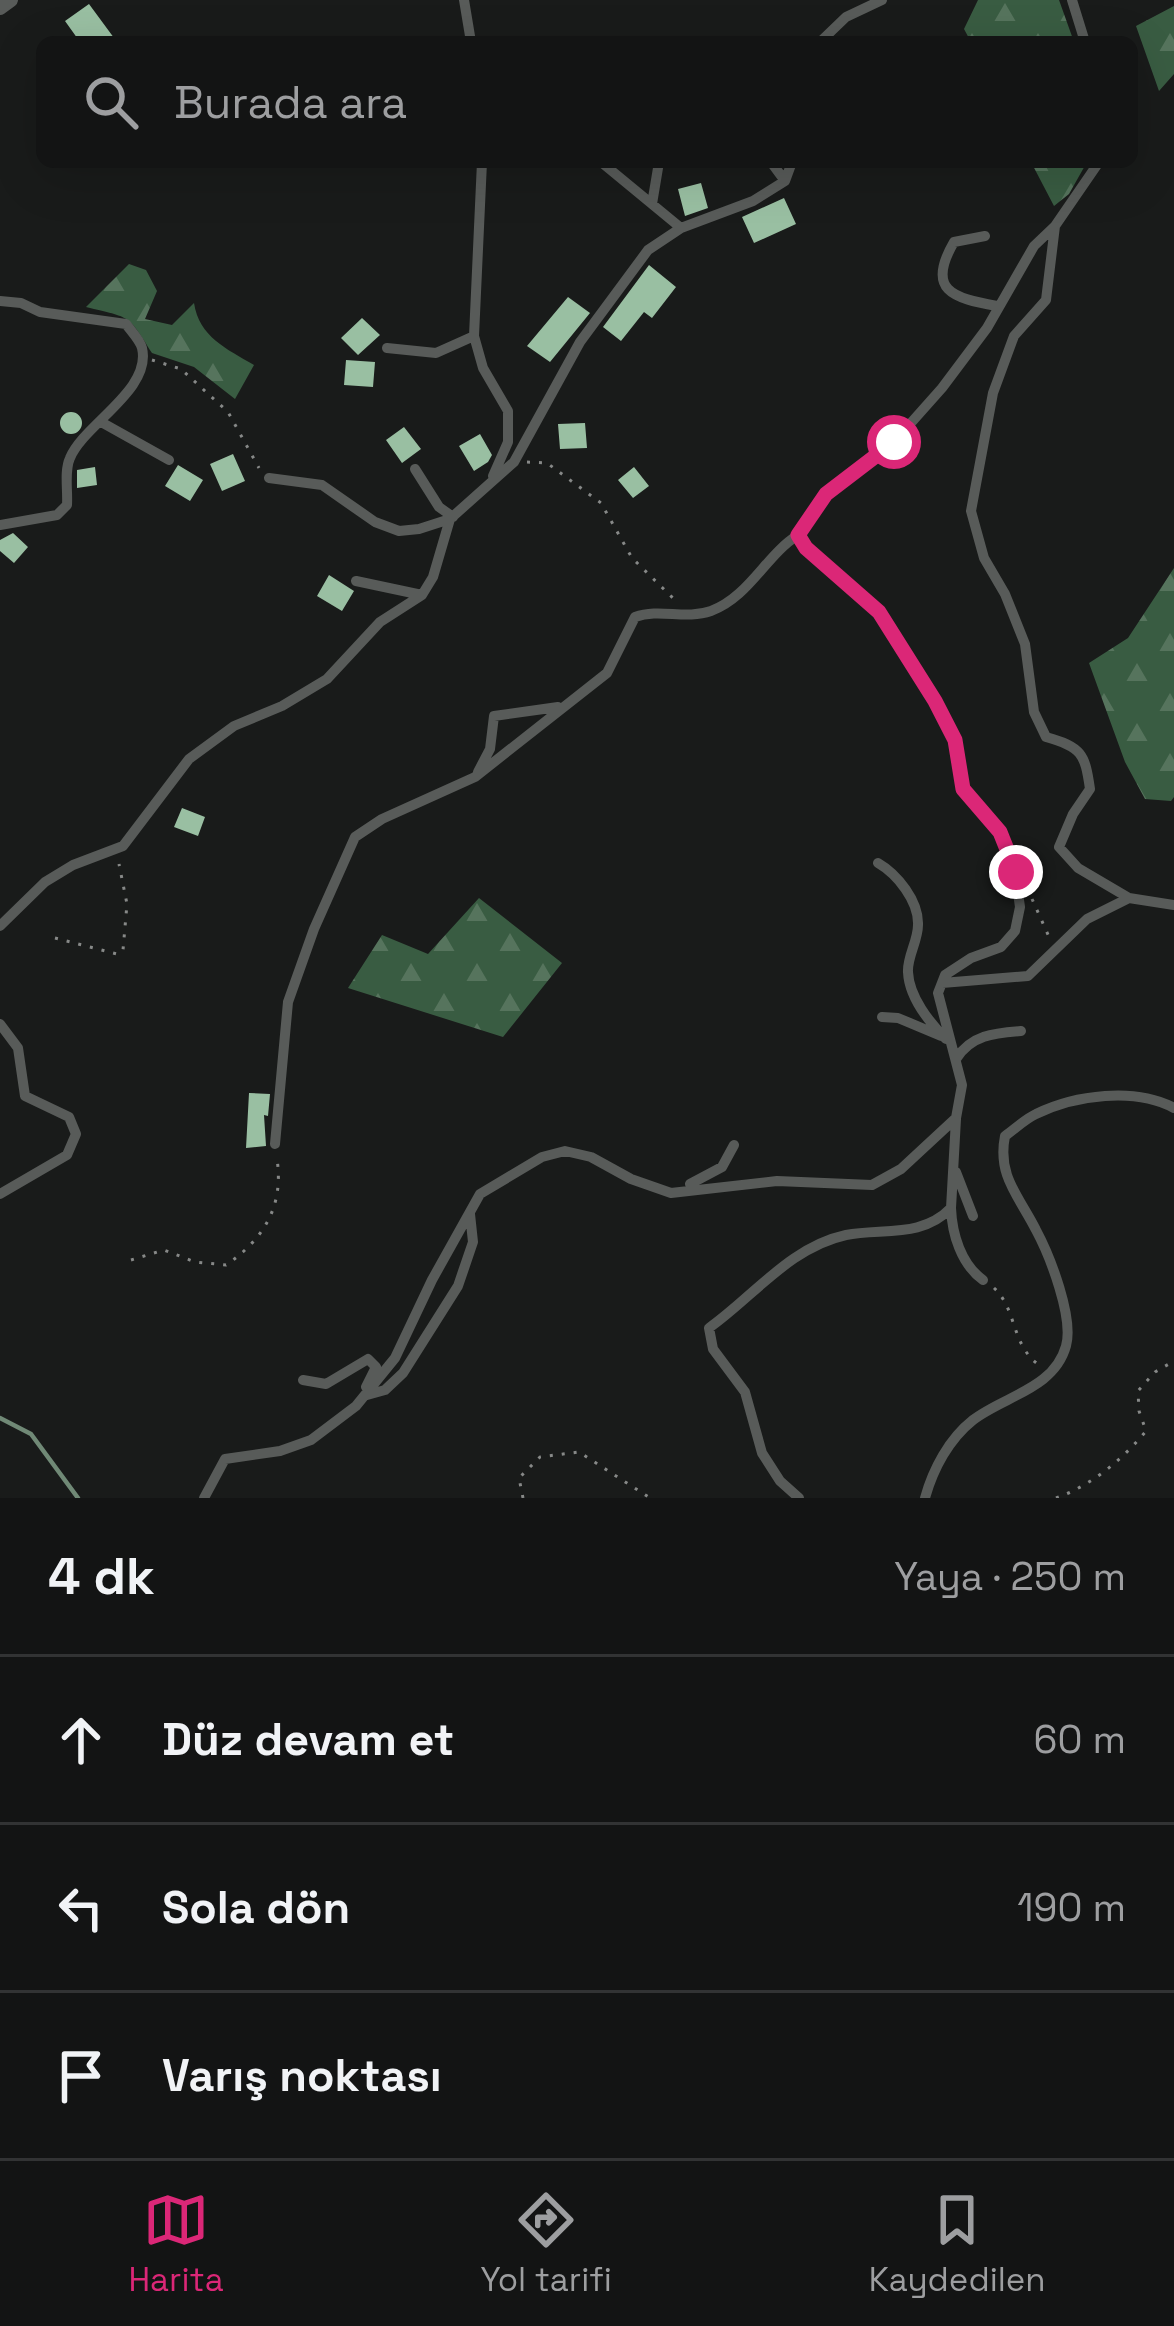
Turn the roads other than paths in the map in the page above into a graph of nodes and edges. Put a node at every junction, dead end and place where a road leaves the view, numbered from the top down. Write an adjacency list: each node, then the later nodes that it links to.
1 (11, 0): 5 (street)
2 (464, 0): 6 (street)
3 (882, 0): 7 (street)
4 (1072, 0): 8 (street)
5 (0, 8)
6 (470, 36)
7 (826, 36)
8 (1083, 36)
9 (482, 168): 22 (street)
10 (608, 168): 16 (street)
11 (658, 168): 16 (street)
12 (775, 168): 15 (street)
13 (790, 168): 15 (street)
14 (1095, 168): 17 (street)
15 (785, 181): 18 (street)
16 (652, 205): 18 (street)
17 (1055, 226): 21 (street); 37 (street)
18 (681, 229): 28 (street)
19 (985, 236): 21 (street)
20 (0, 301): 24 (street)
21 (997, 306): 31 (street)
22 (473, 336): 23 (street); 28 (street)
23 (388, 348)
24 (101, 422): 25 (street); 30 (street)
25 (170, 460)
26 (415, 470): 29 (street)
27 (269, 478): 29 (street)
28 (488, 487): 29 (street)
29 (452, 518): 33 (street)
30 (0, 525)
31 (798, 535): 34 (street); 40 (street)
32 (356, 581): 33 (street)
33 (422, 596): 39 (street)
34 (572, 701): 35 (street); 35 (street)
35 (476, 778): 47 (street)
36 (878, 863): 44 (street)
37 (1129, 898): 38 (street); 40 (street)
38 (1174, 905)
39 (0, 926)
40 (942, 983): 44 (street)
41 (882, 1017): 44 (street)
42 (0, 1024): 51 (street)
43 (1021, 1031): 44 (street)
44 (951, 1047): 46 (street)
45 (1174, 1108): 60 (street)
46 (956, 1118): 49 (street); 50 (street)
47 (275, 1144)
48 (734, 1145): 50 (street)
49 (952, 1163): 52 (street); 54 (street)
50 (671, 1193): 53 (street)
51 (0, 1194)
52 (951, 1208): 55 (street); 59 (street)
53 (470, 1211): 57 (street); 57 (street)
54 (973, 1216)
55 (983, 1280)
56 (303, 1380): 57 (street)
57 (360, 1401): 58 (street)
58 (204, 1498)
59 (799, 1498)
60 (925, 1498)

